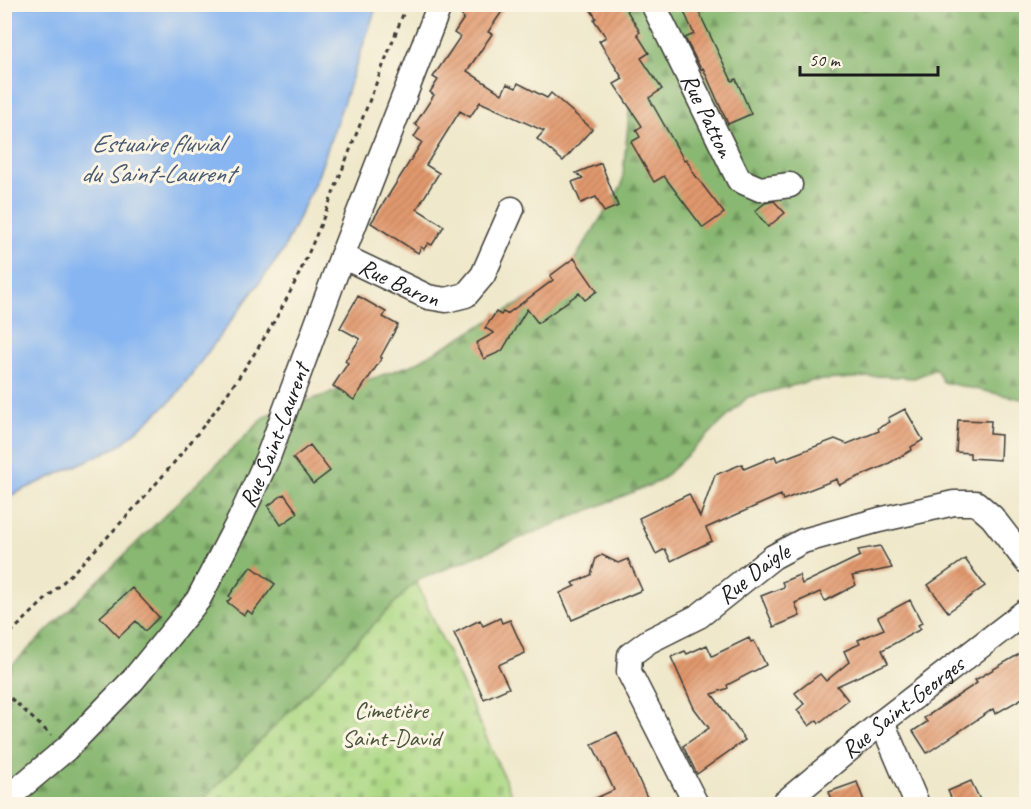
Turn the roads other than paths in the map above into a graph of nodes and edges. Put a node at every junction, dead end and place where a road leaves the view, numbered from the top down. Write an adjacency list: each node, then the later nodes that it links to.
1 (440, 4): 5 (street, Rue Saint-Laurent)
2 (653, 4): 3 (street, Rue Patton)
3 (790, 185)
4 (512, 209): 5 (street, Rue Baron)
5 (342, 256): 9 (street, Rue Saint-Laurent)
6 (1026, 561): 10 (street, Rue Daigle)
7 (1026, 611): 8 (street, Rue Saint-Georges)
8 (882, 722): 11 (street, Rue Saint-Georges); 12 (street)
9 (4, 801)
10 (696, 804)
11 (783, 804)
12 (917, 804)

